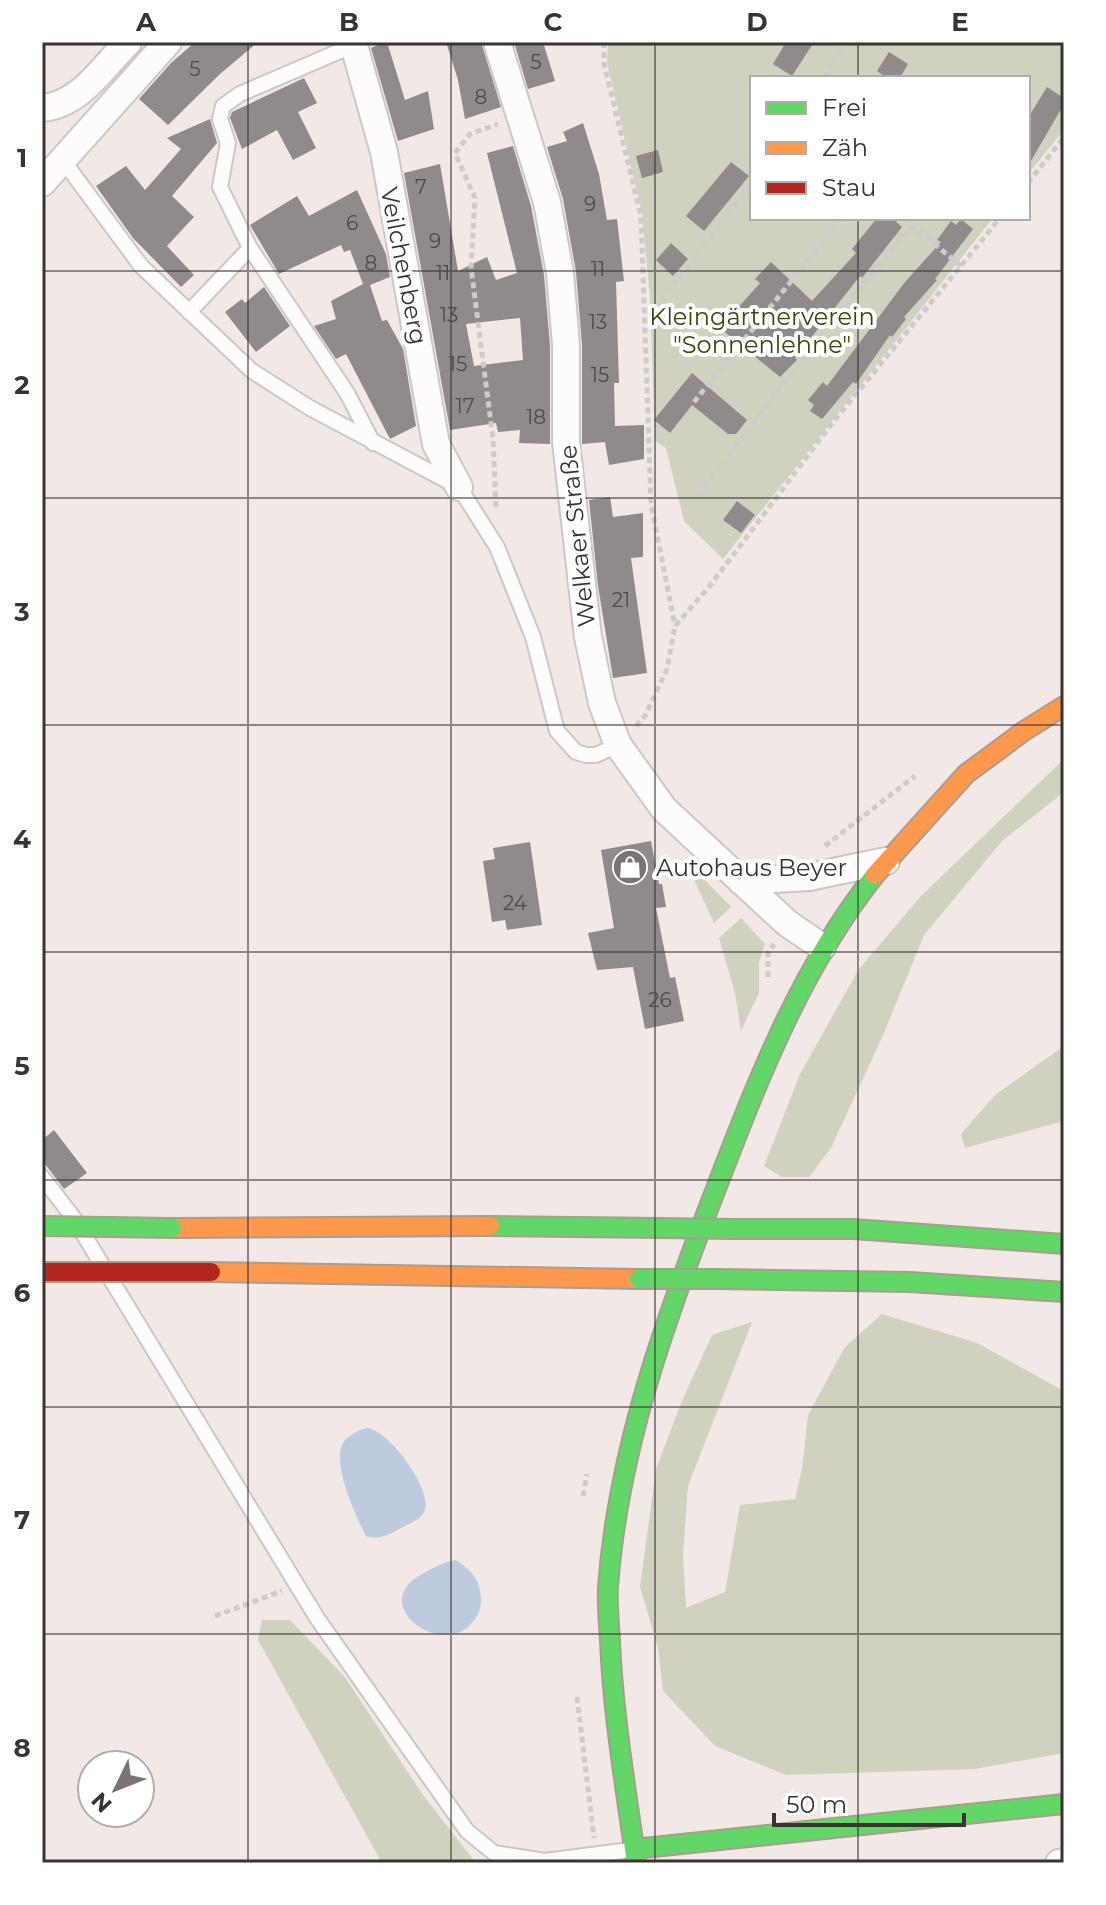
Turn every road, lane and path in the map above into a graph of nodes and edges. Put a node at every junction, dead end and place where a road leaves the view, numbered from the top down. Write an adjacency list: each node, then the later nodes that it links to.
1 (128, 42): 8 (street)
2 (168, 42): 11 (street)
3 (497, 42): 9 (street, Welkaer Straße)
4 (604, 42): 28 (path)
5 (843, 42): 7 (path)
6 (354, 44): 19 (lane); 25 (street, Veilchenberg)
7 (825, 76)
8 (42, 108)
9 (521, 116): 27 (path); 30 (street, Welkaer Straße)
10 (1064, 137): 12 (path)
11 (62, 159): 13 (street); 22 (lane)
12 (1030, 180)
13 (42, 183)
14 (750, 188): 21 (path)
15 (840, 220): 23 (path)
16 (905, 220): 18 (path)
17 (998, 220): 20 (path)
18 (912, 226): 20 (path); 26 (path)
19 (250, 248): 22 (lane); 24 (lane)
20 (961, 266): 28 (path)
21 (654, 309)
22 (189, 312): 24 (lane)
23 (694, 402)
24 (373, 443): 25 (lane)
25 (459, 487): 27 (lane)
26 (698, 495)
27 (497, 547): 30 (lane)
28 (675, 626): 30 (path)
29 (1064, 706): 31 (main road)
30 (618, 745): 32 (street, Welkaer Straße)
31 (886, 861): 32 (street); 33 (main road)
32 (741, 881): 33 (street, Welkaer Straße)
33 (822, 947): 43 (main road)
34 (42, 1177): 39 (lane)
35 (42, 1226): 36 (main road, bridge)
36 (1064, 1244)
37 (42, 1272): 38 (main road, bridge)
38 (1064, 1292)
39 (298, 1586): 40 (path); 43 (lane)
40 (215, 1616)
41 (1064, 1804): 42 (main road)
42 (784, 1835): 43 (main road); 44 (main road)
43 (635, 1856)
44 (743, 1856)

